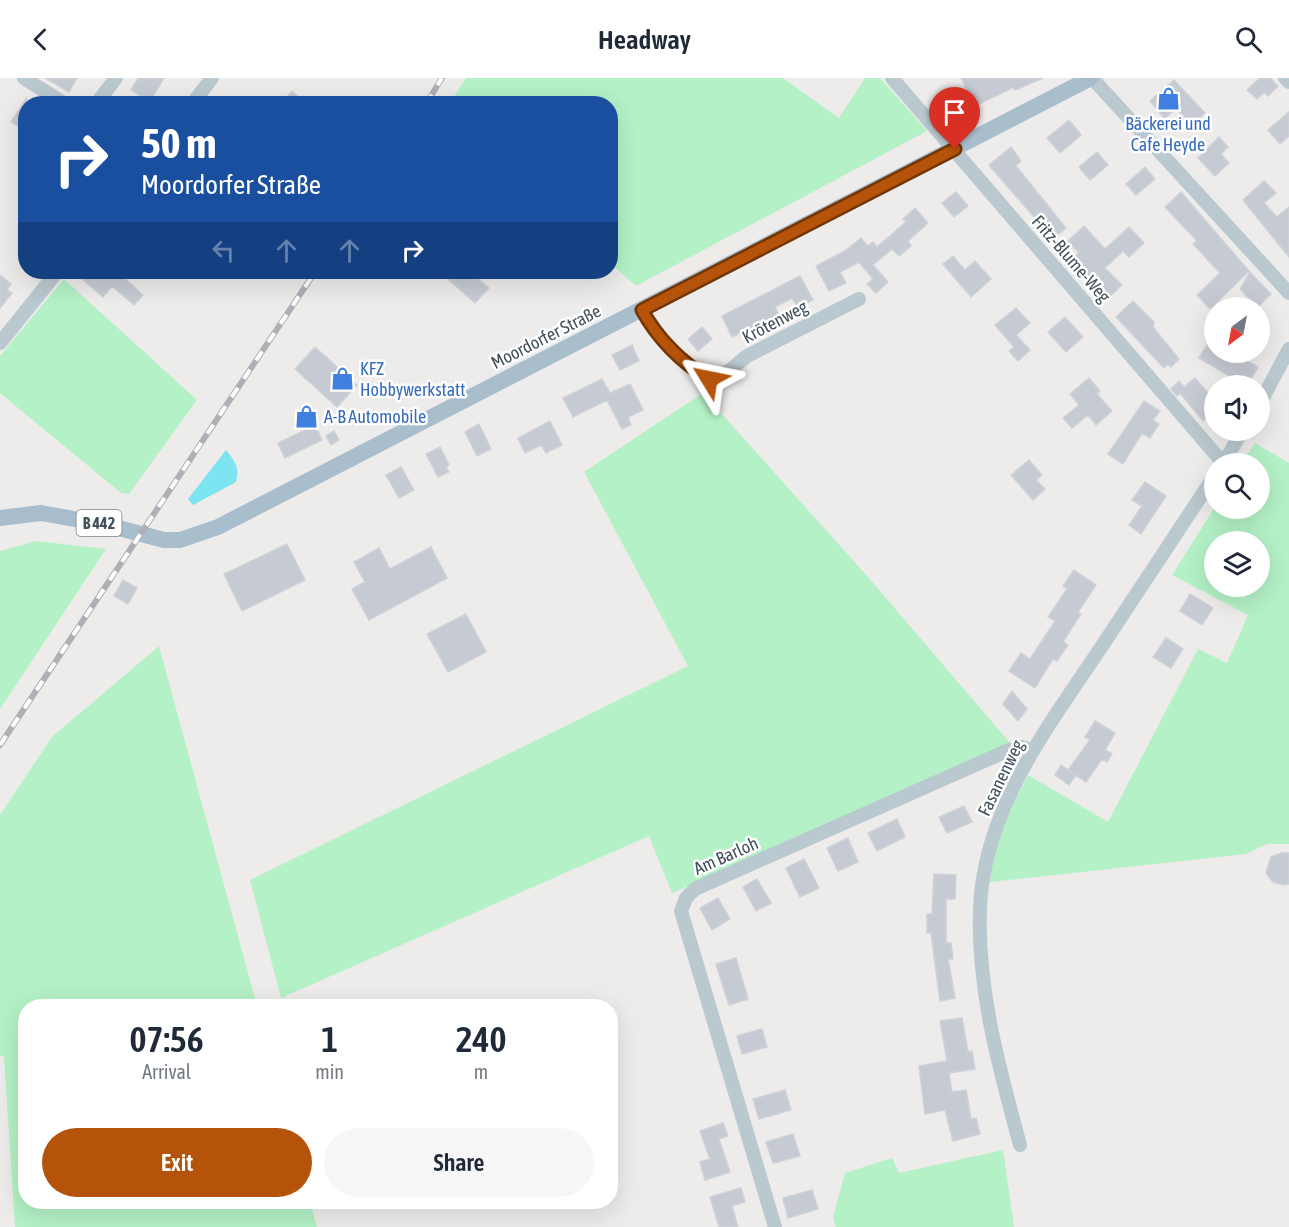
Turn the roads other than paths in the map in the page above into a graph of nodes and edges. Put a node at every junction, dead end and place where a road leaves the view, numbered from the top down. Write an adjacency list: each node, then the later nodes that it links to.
1 (24, 78): 8 (street)
2 (116, 78): 9 (street)
3 (212, 78): 10 (street)
4 (892, 78): 11 (street, Fritz-Blume-Weg)
5 (1091, 78): 11 (main road, Moordorfer Straße / B 442); 13 (street)
6 (1285, 78): 7 (street)
7 (1289, 82)
8 (52, 96)
9 (102, 96)
10 (198, 96)
11 (955, 149): 15 (main road, Moordorfer Straße / B 442); 19 (street, Fritz-Blume-Weg)
12 (51, 279): 16 (street)
13 (1289, 293)
14 (859, 299): 15 (street, Krötenweg)
15 (642, 310): 21 (main road, Moordorfer Straße / B 442)
16 (0, 343)
17 (1289, 349): 18 (street)
18 (1270, 384)
19 (1214, 453)
20 (1204, 492): 22 (street, Fasanenweg)
21 (0, 518)
22 (1033, 750): 23 (street, Fasanenweg); 24 (street, Am Barloh)
23 (1020, 1144)
24 (775, 1227)

